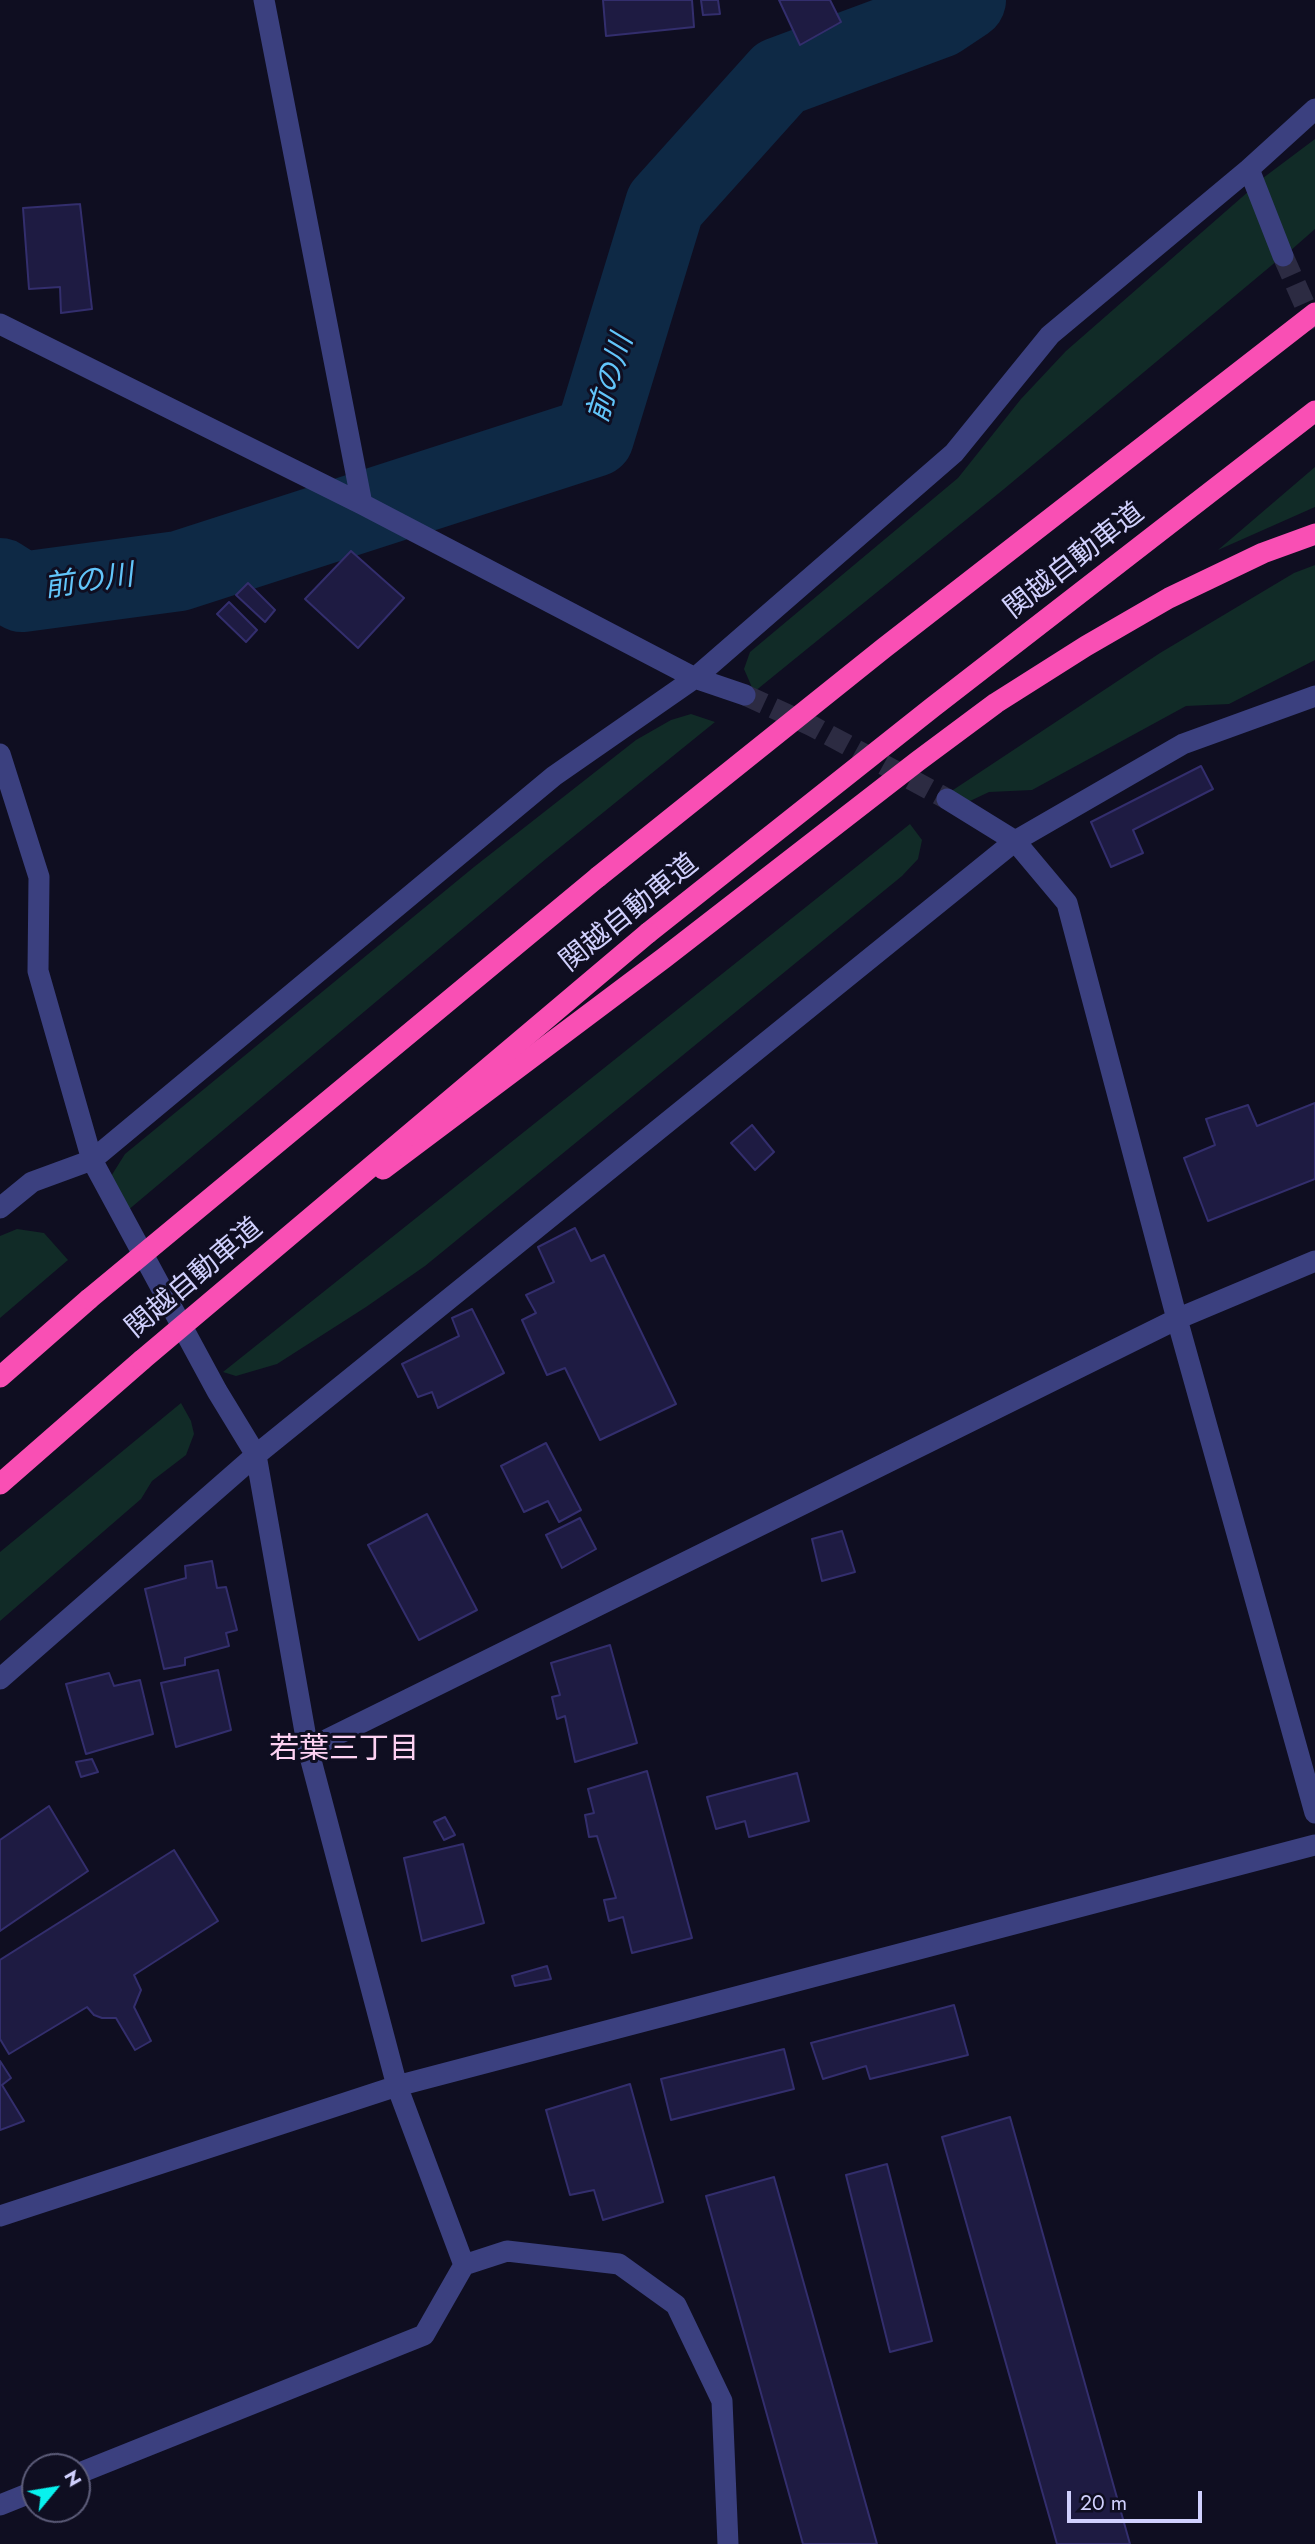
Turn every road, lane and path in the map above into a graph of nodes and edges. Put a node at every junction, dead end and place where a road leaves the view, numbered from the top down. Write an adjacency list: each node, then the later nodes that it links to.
1 (264, 0): 10 (street)
2 (1315, 109): 3 (street)
3 (1249, 169): 4 (street); 12 (street)
4 (1283, 256)
5 (1315, 297): 8 (highway)
6 (1315, 313): 8 (highway, 関越自動車道)
7 (0, 324): 10 (street)
8 (1186, 411): 23 (highway, 関越自動車道, bridge)
9 (1315, 411): 20 (highway, 関越自動車道, bridge)
10 (362, 504): 12 (street)
11 (1315, 534): 20 (highway, bridge)
12 (695, 678): 13 (street); 18 (street)
13 (745, 695)
14 (1315, 696): 17 (street)
15 (0, 754): 18 (street)
16 (947, 799): 17 (street)
17 (1015, 841): 22 (street); 24 (street)
18 (92, 1160): 19 (street); 24 (street)
19 (0, 1208)
20 (262, 1259): 25 (highway, 関越自動車道, bridge)
21 (1315, 1261): 22 (street)
22 (1177, 1319): 27 (street); 28 (street)
23 (0, 1377)
24 (256, 1455): 26 (street); 27 (street)
25 (0, 1484)
26 (0, 1679)
27 (308, 1749): 30 (street)
28 (1315, 1813)
29 (1315, 1845): 30 (street)
30 (397, 2085): 31 (street); 32 (street)
31 (0, 2216)
32 (464, 2264): 33 (street); 36 (street)
33 (91, 2468)
34 (21, 2497): 35 (street)
35 (0, 2505)
36 (728, 2544)

